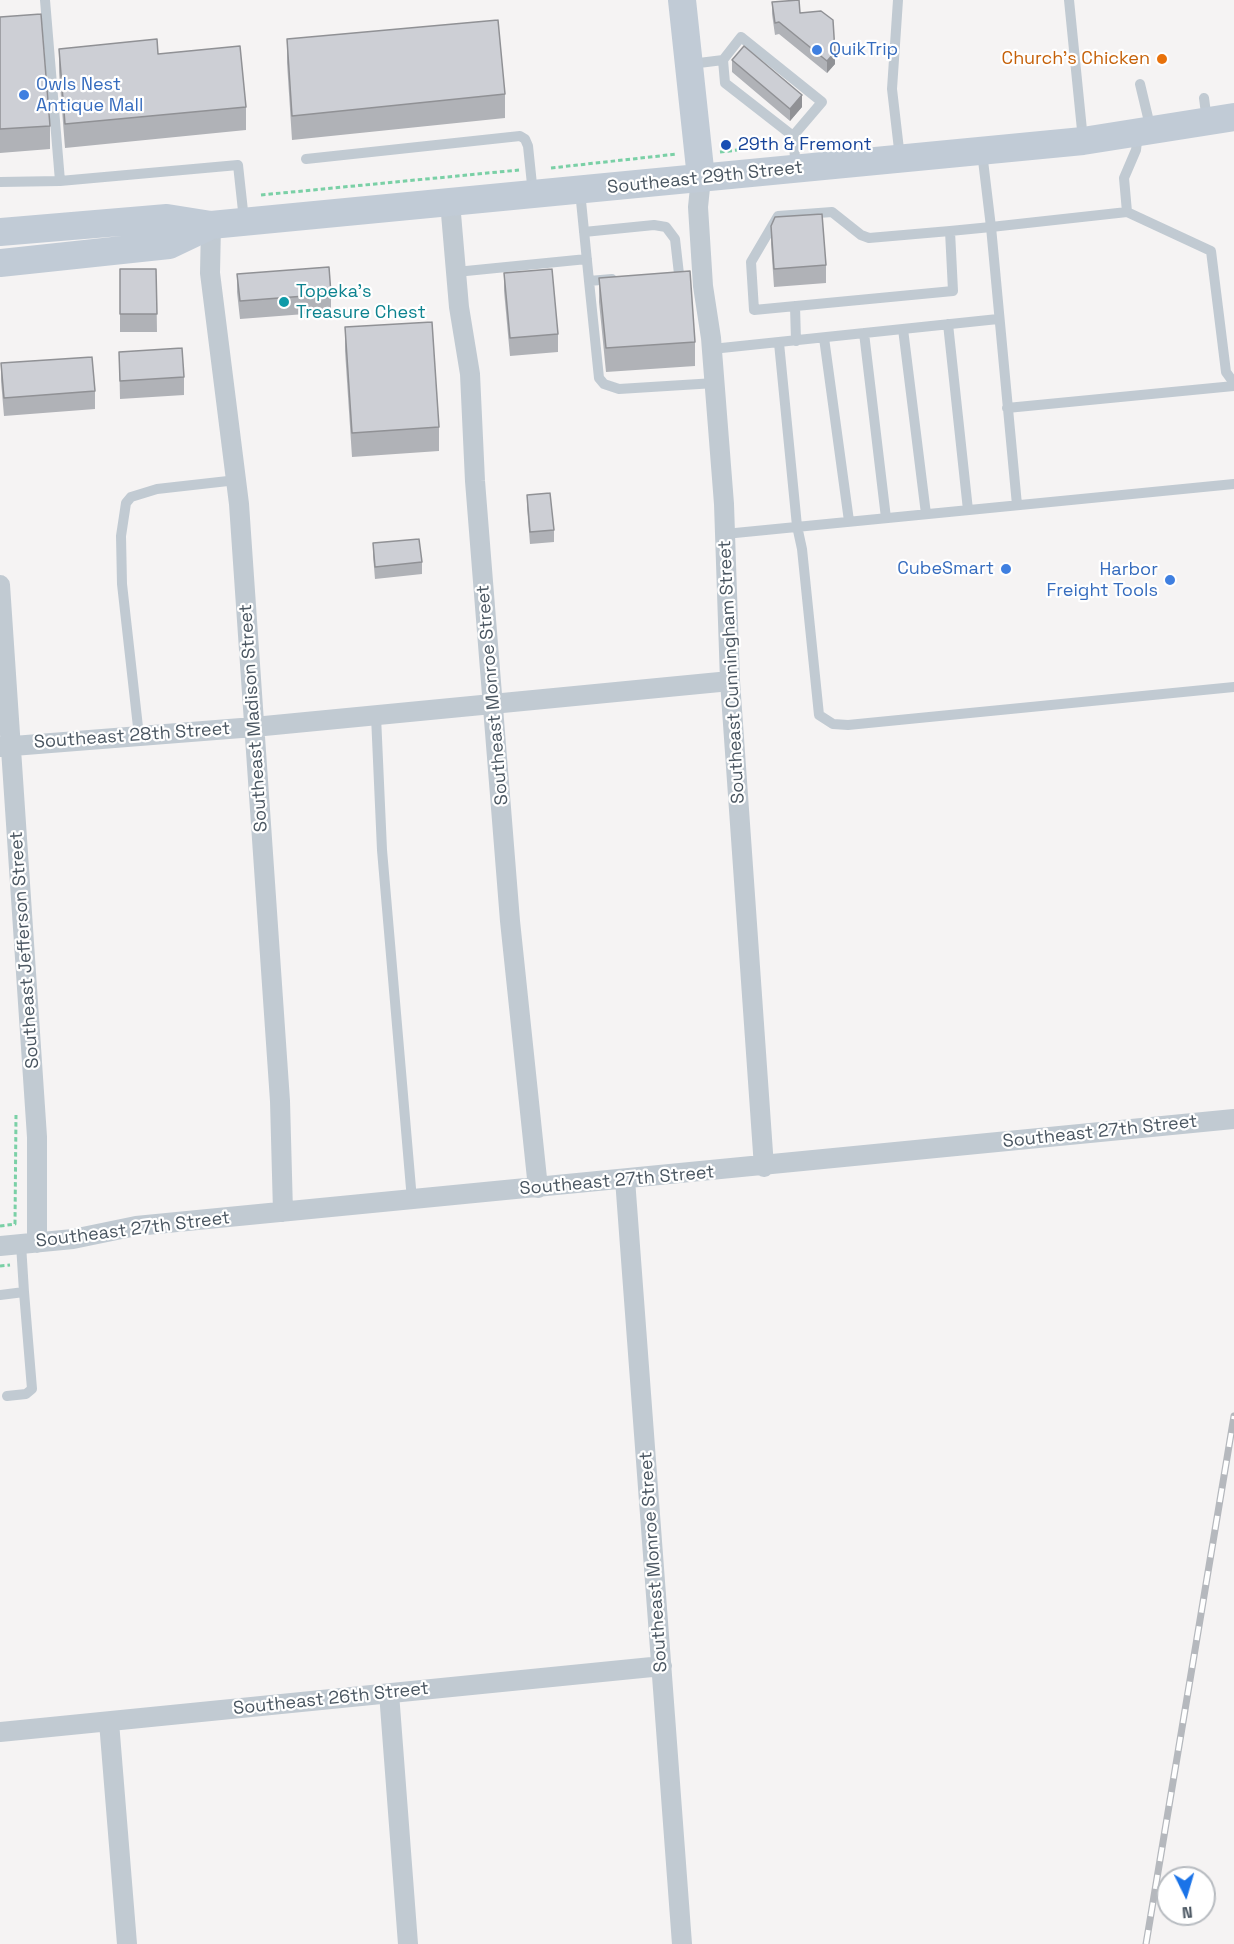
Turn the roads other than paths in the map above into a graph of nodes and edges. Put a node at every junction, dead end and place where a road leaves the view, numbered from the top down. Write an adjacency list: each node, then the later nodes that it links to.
1 (45, 0): 17 (lane)
2 (682, 0): 6 (main road)
3 (898, 0): 14 (lane)
4 (1065, 1): 11 (lane)
5 (723, 60): 6 (lane); 10 (lane); 10 (lane)
6 (687, 65): 15 (main road)
7 (1140, 84): 9 (lane)
8 (1215, 112): 9 (main road, Southeast 29th Street)
9 (1144, 132): 11 (main road, Southeast 29th Street); 22 (lane)
10 (793, 136): 16 (lane)
11 (1083, 141): 12 (main road, Southeast 29th Street)
12 (981, 151): 14 (main road, Southeast 29th Street); 25 (lane)
13 (306, 159): 19 (lane)
14 (900, 159): 16 (main road, Southeast 29th Street)
15 (699, 165): 16 (main road, Southeast 29th Street); 20 (main road, Southeast 29th Street); 32 (street, Southeast Cunningham Street)
16 (796, 169)
17 (60, 181): 18 (lane); 23 (lane)
18 (0, 182)
19 (526, 182): 20 (main road, Southeast 29th Street); 21 (main road, Southeast 29th Street)
20 (580, 190): 28 (lane)
21 (450, 202): 23 (main road, Southeast 29th Street); 31 (street, Southeast Monroe Street)
22 (1126, 212): 25 (lane); 45 (lane)
23 (244, 222): 24 (main road, Southeast 29th Street)
24 (211, 225): 27 (main road, Southeast 29th Street); 30 (main road, Southeast 29th Street); 47 (street, Southeast Madison Street)
25 (991, 227): 26 (lane); 36 (lane)
26 (950, 231): 35 (lane); 35 (lane)
27 (0, 232)
28 (584, 232): 29 (lane); 32 (lane)
29 (587, 259): 31 (lane); 34 (lane)
30 (0, 262)
31 (456, 272): 59 (street, Southeast Monroe Street)
32 (702, 272): 43 (street, Southeast Cunningham Street)
33 (623, 278): 34 (lane)
34 (589, 280): 44 (lane)
35 (795, 306): 41 (lane)
36 (998, 319): 37 (lane); 46 (lane)
37 (948, 324): 38 (lane); 50 (lane)
38 (903, 329): 39 (lane); 51 (lane)
39 (864, 333): 40 (lane); 52 (lane)
40 (824, 338): 41 (lane); 53 (lane)
41 (796, 341): 42 (lane)
42 (779, 343): 43 (lane); 54 (lane)
43 (712, 349): 44 (street, Southeast Cunningham Street)
44 (715, 383): 55 (street, Southeast Cunningham Street)
45 (1234, 384): 46 (lane)
46 (1007, 408): 49 (lane)
47 (237, 480): 61 (street, Southeast Madison Street); 62 (lane)
48 (1234, 484): 49 (lane)
49 (1017, 505): 50 (lane)
50 (968, 510): 51 (lane)
51 (926, 514): 52 (lane)
52 (886, 518): 53 (lane)
53 (849, 521): 54 (lane)
54 (797, 526): 55 (lane); 58 (lane)
55 (725, 534): 57 (street, Southeast Cunningham Street)
56 (0, 585): 63 (street, Southeast Jefferson Street)
57 (730, 681): 59 (street, Southeast 28th Street); 65 (street, Southeast Cunningham Street)
58 (1234, 687)
59 (495, 705): 60 (street, Southeast 28th Street); 67 (street, Southeast Monroe Street)
60 (376, 716): 61 (street, Southeast 28th Street); 68 (lane)
61 (255, 727): 62 (street, Southeast 28th Street); 69 (street, Southeast Madison Street)
62 (139, 736): 63 (street, Southeast 28th Street)
63 (5, 746): 70 (street, Southeast Jefferson Street)
64 (1234, 1119): 65 (street, Southeast 27th Street)
65 (764, 1167): 66 (street, Southeast 27th Street)
66 (625, 1179): 67 (street, Southeast 27th Street); 75 (street, Southeast Monroe Street)
67 (538, 1188): 68 (street, Southeast 27th Street)
68 (412, 1200): 69 (street, Southeast 27th Street)
69 (283, 1212): 70 (street, Southeast 27th Street)
70 (29, 1243): 71 (street, Southeast 27th Street); 72 (lane)
71 (0, 1246)
72 (24, 1293): 73 (lane); 74 (lane)
73 (0, 1295)
74 (6, 1396)
75 (662, 1666): 76 (street, Southeast 26th Street); 81 (street, Southeast Monroe Street)
76 (389, 1693): 77 (street, Southeast 26th Street); 80 (street)
77 (109, 1722): 78 (street, Southeast 26th Street); 79 (street)
78 (0, 1732)
79 (127, 1944)
80 (408, 1944)
81 (682, 1944)

